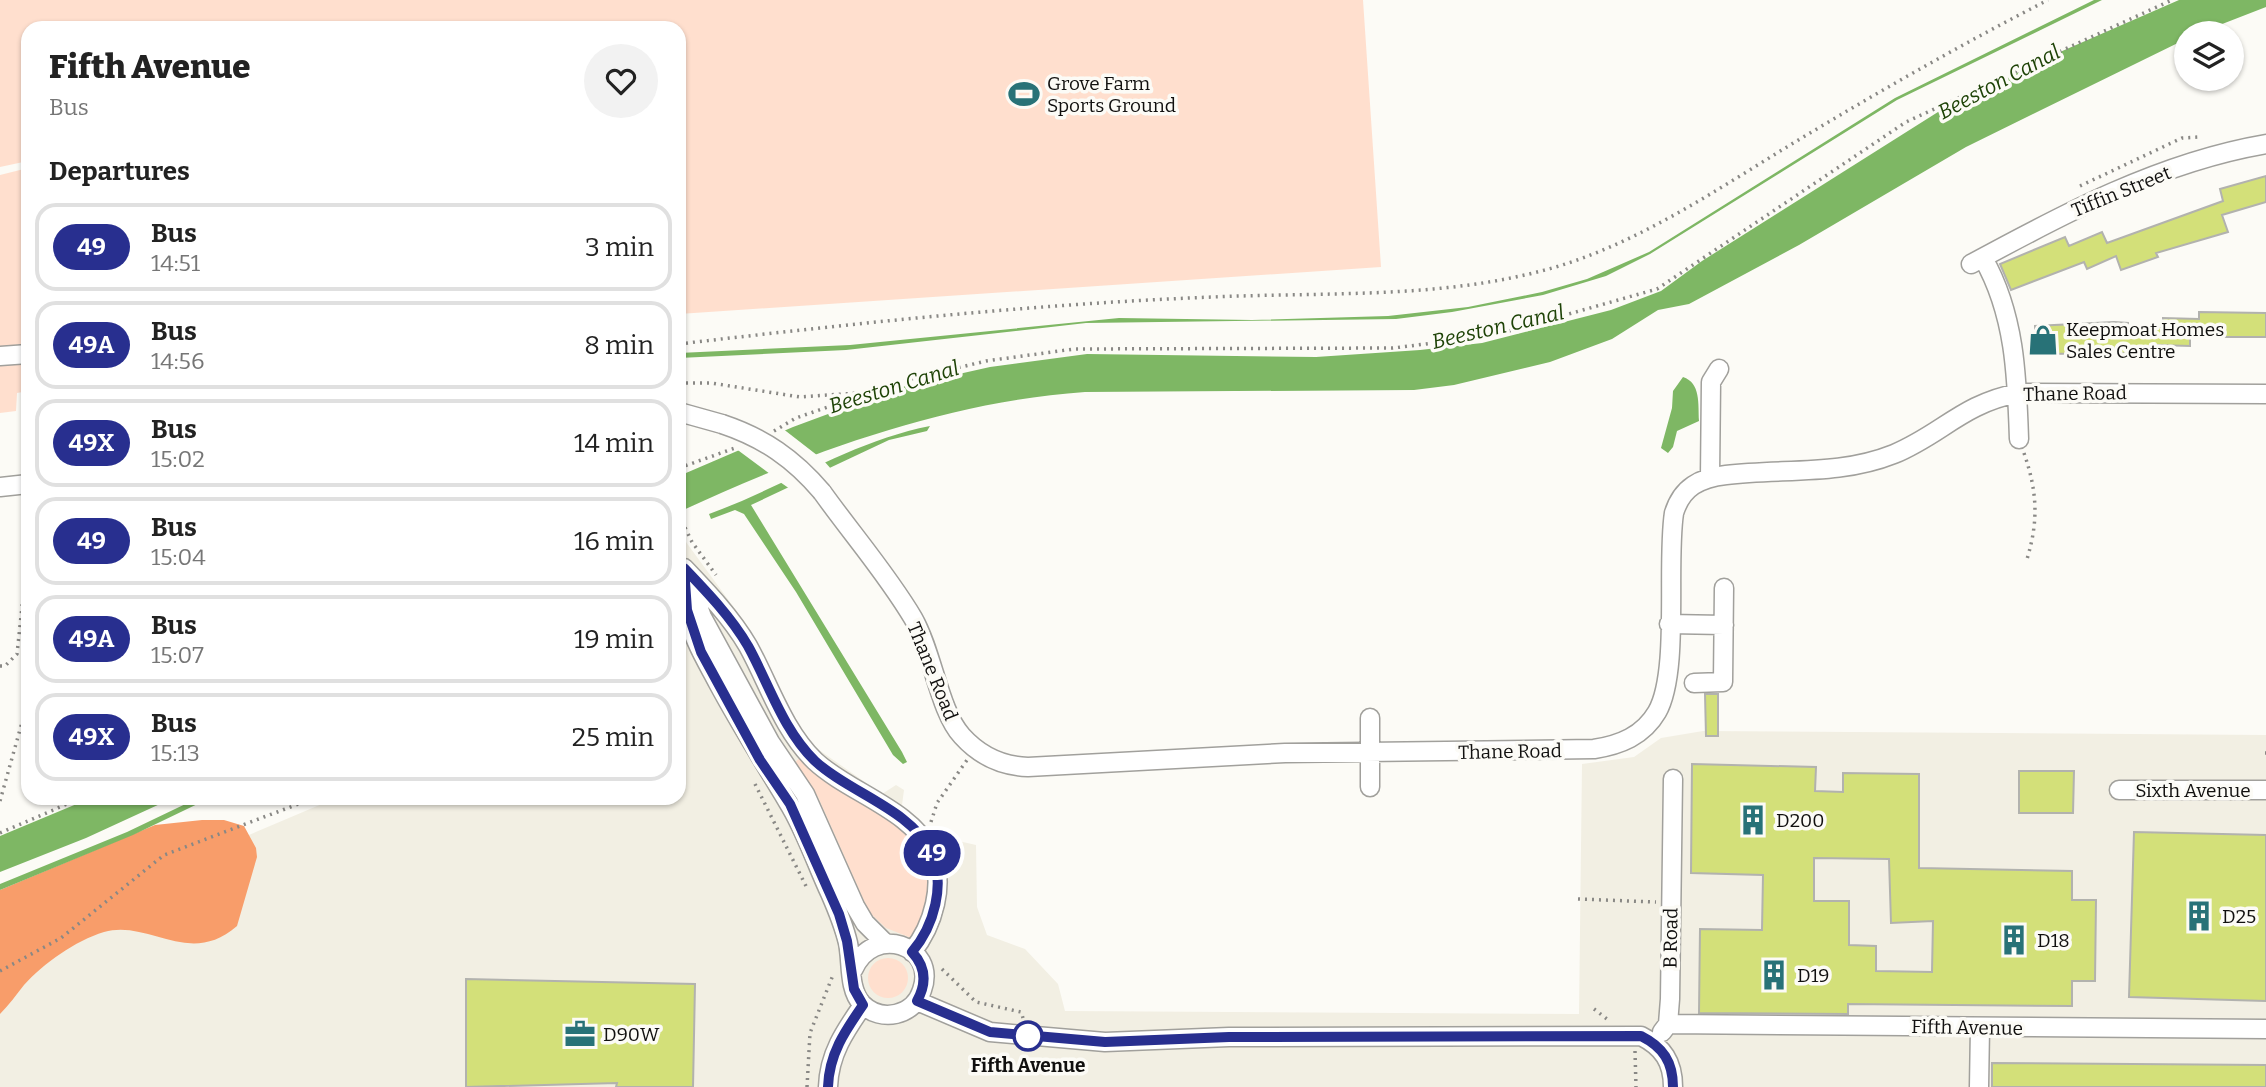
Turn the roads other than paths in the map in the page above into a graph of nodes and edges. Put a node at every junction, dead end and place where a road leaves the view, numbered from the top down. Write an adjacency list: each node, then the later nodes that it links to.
1 (2266, 144): 5 (street, Tiffin Street)
2 (21, 354): 3 (street)
3 (0, 356)
4 (1719, 369): 11 (street)
5 (2018, 393): 6 (street, Thane Road); 10 (street, Tiffin Street); 11 (street, Thane Road)
6 (2266, 394)
7 (686, 415): 8 (street, Thane Road)
8 (698, 420): 9 (street, Thane Road); 24 (street, Thane Road, bridge)
9 (686, 423)
10 (2019, 439)
11 (1710, 477): 18 (street, Thane Road)
12 (0, 487): 13 (street)
13 (21, 490)
14 (686, 569): 23 (street)
15 (686, 576): 22 (street)
16 (1724, 588): 19 (street)
17 (686, 602): 31 (street)
18 (1669, 624): 19 (street); 24 (street, Thane Road)
19 (1724, 625): 20 (street)
20 (1694, 683)
21 (1370, 718): 24 (street)
22 (770, 742): 23 (street); 29 (street)
23 (807, 751): 30 (street)
24 (1370, 752): 26 (street)
25 (1673, 779): 34 (street, B Road)
26 (1370, 787)
27 (2119, 790): 28 (street, Sixth Avenue)
28 (2266, 790)
29 (885, 943): 30 (street); 31 (street)
30 (912, 952): 32 (street)
31 (853, 971): 33 (street)
32 (917, 1001): 33 (street); 37 (street)
33 (863, 1005): 38 (street)
34 (1668, 1024): 35 (street, Fifth Avenue); 37 (street)
35 (1980, 1027): 36 (street, Fifth Avenue); 40 (street)
36 (2266, 1029)
37 (1654, 1043): 39 (street)
38 (828, 1087)
39 (1673, 1087)
40 (1979, 1087)

